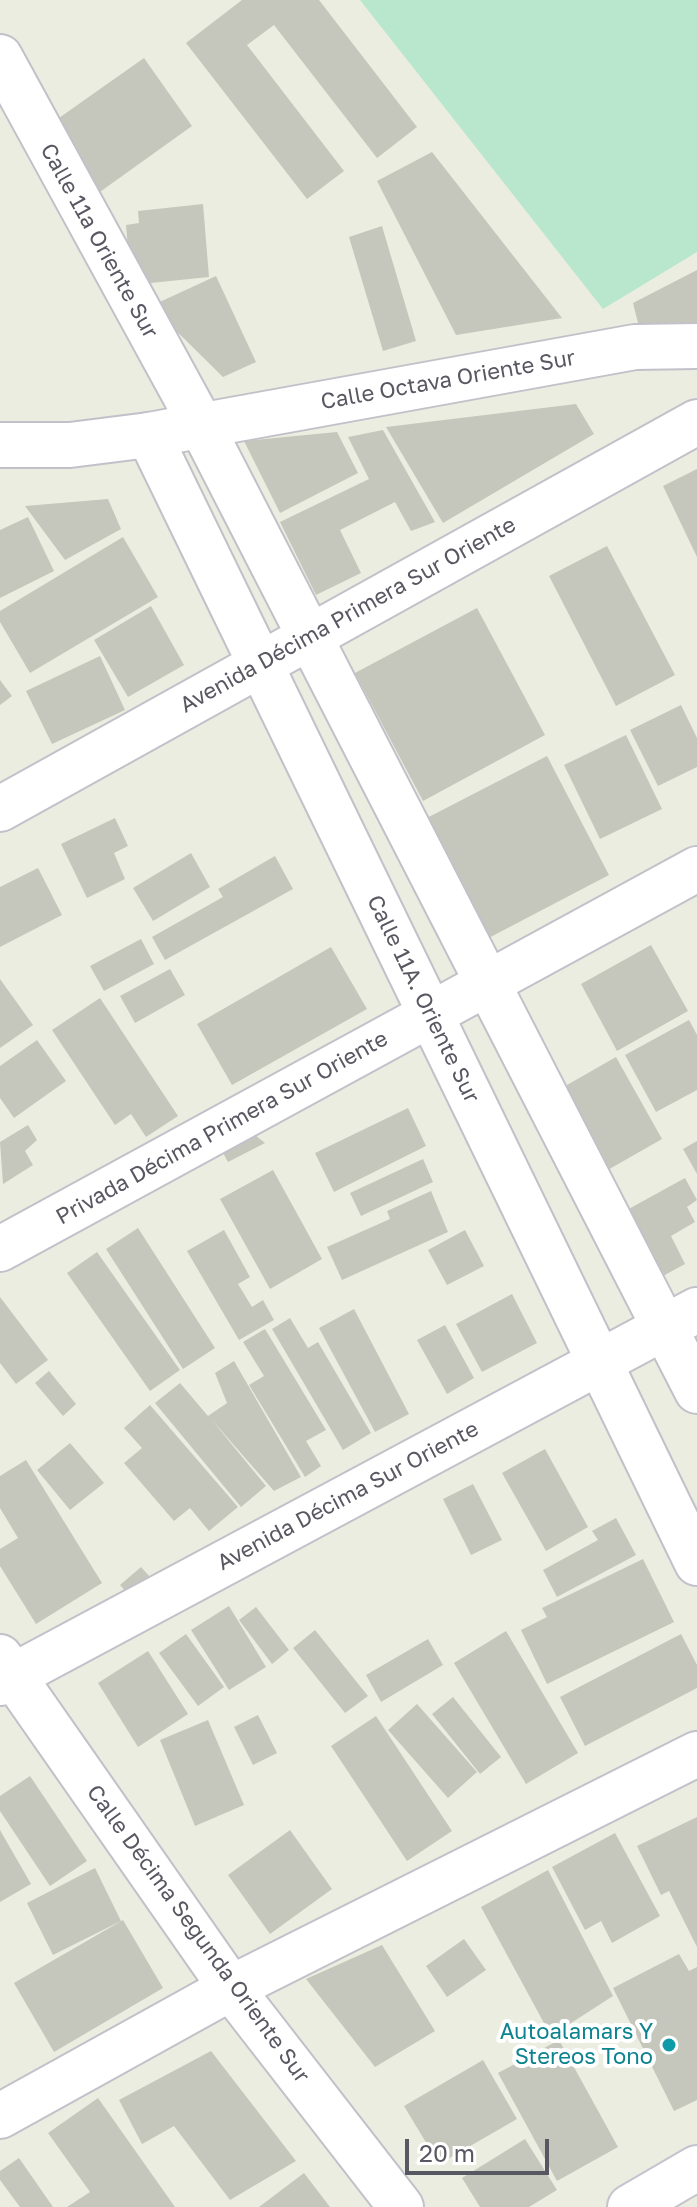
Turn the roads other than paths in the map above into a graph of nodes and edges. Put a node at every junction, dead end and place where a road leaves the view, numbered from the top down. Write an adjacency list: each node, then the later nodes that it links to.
1 (4, 77): 4 (street, Calle 11a Oriente Sur)
2 (697, 346): 4 (street, Calle Octava Oriente Sur)
3 (697, 422): 7 (street, Avenida Décima Primera Sur Oriente)
4 (200, 423): 5 (street, Calle Octava Oriente Sur); 7 (street)
5 (149, 435): 6 (street, Calle Octava Oriente Sur); 8 (street, Calle 11A. Oriente Sur)
6 (0, 445)
7 (309, 637): 8 (street, Avenida Décima Primera Sur Oriente); 11 (street)
8 (260, 664): 9 (street, Avenida Décima Primera Sur Oriente); 12 (street, Calle 11A. Oriente Sur)
9 (0, 809)
10 (697, 869): 11 (street, Privada Décima Primera Sur Oriente)
11 (488, 983): 12 (street, Privada Décima Primera Sur Oriente); 14 (street)
12 (430, 1015): 13 (street, Privada Décima Primera Sur Oriente); 15 (street, Calle 11A. Oriente Sur)
13 (0, 1249)
14 (681, 1319): 15 (street, Avenida Décima Sur Oriente); 16 (street)
15 (599, 1362): 17 (street, Calle 11A. Oriente Sur); 18 (street, Avenida Décima Sur Oriente)
16 (697, 1391)
17 (697, 1563)
18 (5, 1672): 20 (street, Calle Décima Segunda Oriente Sur)
19 (697, 1754): 20 (street)
20 (231, 1988): 21 (street); 23 (street, Calle Décima Segunda Oriente Sur)
21 (0, 2116)
22 (697, 2168): 24 (street)
23 (401, 2207)
24 (630, 2207)

